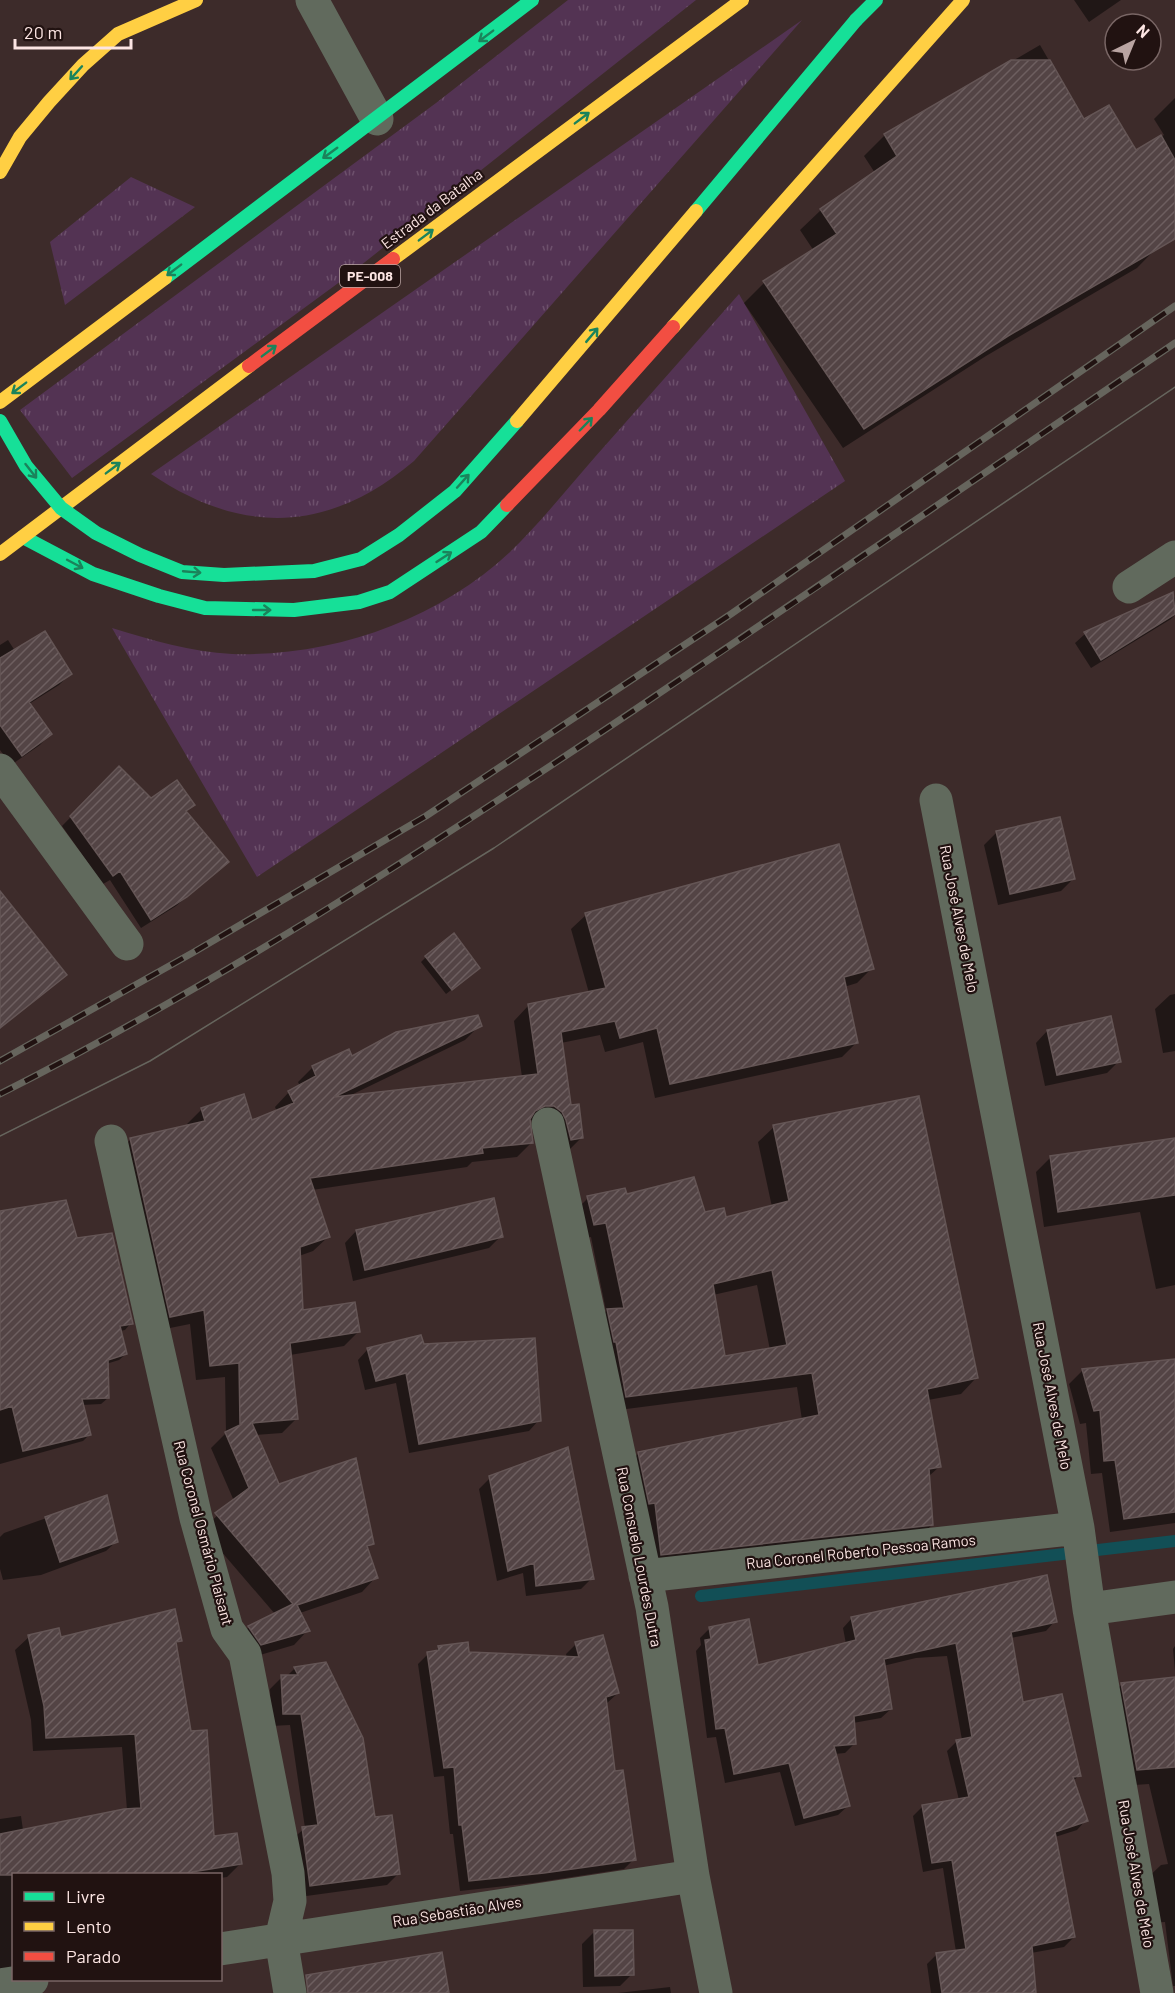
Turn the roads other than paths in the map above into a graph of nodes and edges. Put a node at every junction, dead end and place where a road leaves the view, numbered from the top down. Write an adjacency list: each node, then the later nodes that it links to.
1 (196, 0): 8 (highway, one-way to 8)
2 (312, 0): 7 (street)
3 (532, 0): 7 (highway, one-way to 7)
4 (742, 0): 11 (highway, Estrada da Batalha / PE-008, one-way to 4)
5 (876, 0): 10 (highway, one-way to 5, bridge)
6 (963, 0): 11 (highway, one-way to 6)
7 (377, 119): 9 (highway, one-way to 9)
8 (0, 172)
9 (0, 402)
10 (0, 421)
11 (23, 537): 12 (highway, Estrada da Batalha / PE-008)
12 (0, 554)
13 (1175, 557): 14 (street)
14 (1129, 587)
15 (0, 770): 17 (street)
16 (936, 800): 20 (street, Rua José Alves de Melo)
17 (127, 944)
18 (548, 1125): 21 (street, Rua Consuelo Lourdes Dutra)
19 (111, 1141): 25 (street, Rua Coronel Osmário Plaisant)
20 (1079, 1534): 21 (street, Rua Coronel Roberto Pessoa Ramos); 23 (street, Rua José Alves de Melo)
21 (645, 1576): 24 (street, Rua Consuelo Lourdes Dutra)
22 (1175, 1597): 23 (street)
23 (1089, 1609): 31 (street, Rua José Alves de Melo)
24 (693, 1876): 25 (street, Rua Sebastião Alves); 30 (street, Rua Consuelo Lourdes Dutra)
25 (281, 1939): 26 (street, Rua Sebastião Alves); 29 (street, Rua Coronel Osmário Plaisant)
26 (222, 1949)
27 (26, 1981): 28 (street)
28 (0, 1985)
29 (290, 1993)
30 (716, 1993)
31 (1156, 1993)

